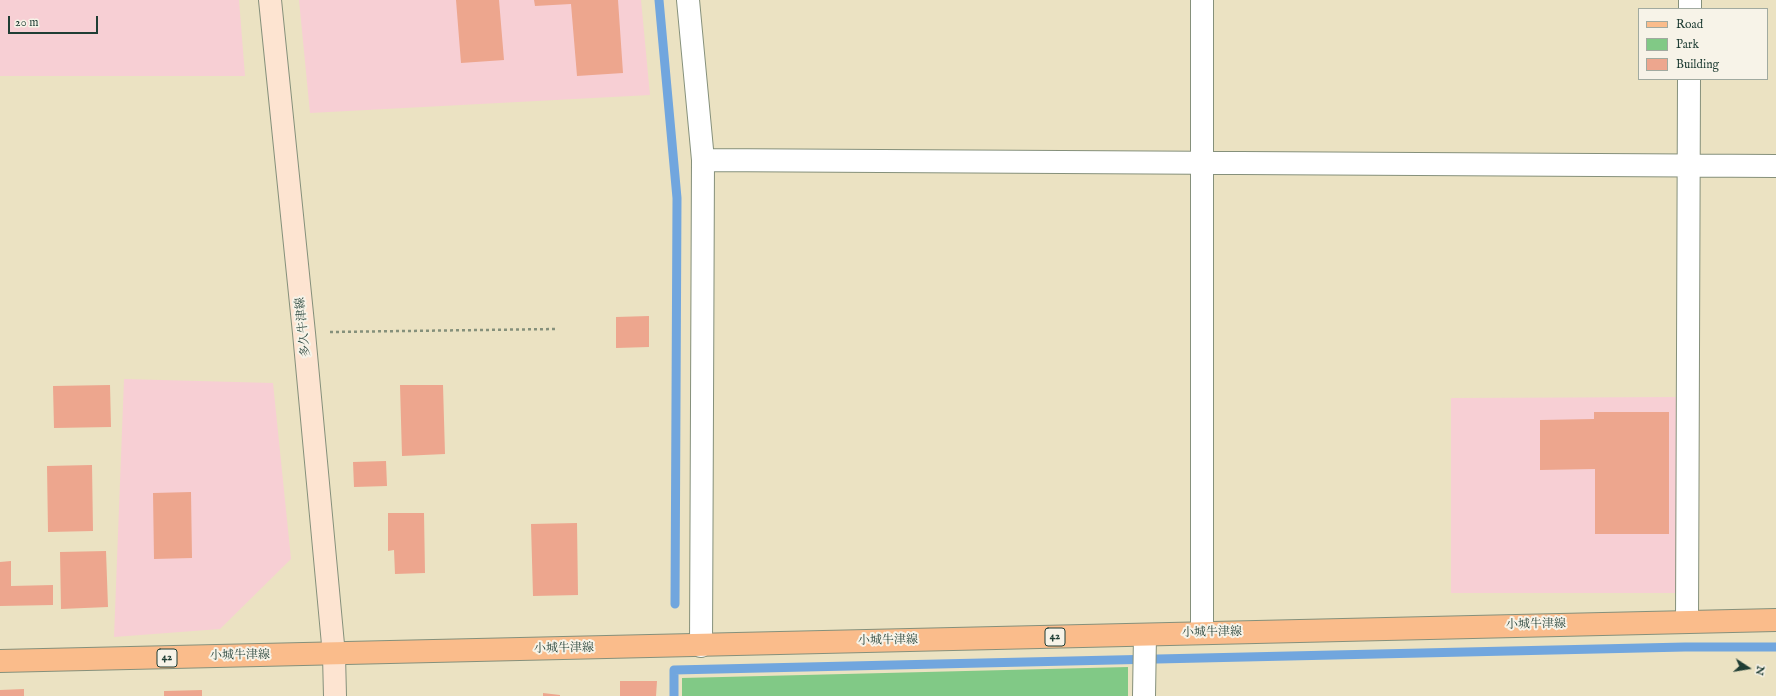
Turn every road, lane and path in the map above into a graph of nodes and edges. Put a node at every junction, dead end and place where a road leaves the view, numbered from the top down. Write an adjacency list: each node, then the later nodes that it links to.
1 (270, 0): 10 (main road, 多久牛津線)
2 (688, 0): 5 (street)
3 (1202, 0): 6 (street)
4 (1689, 80): 7 (street)
5 (703, 160): 6 (street); 15 (street)
6 (1202, 163): 7 (street); 13 (street)
7 (1688, 165): 8 (street); 12 (street)
8 (1776, 166)
9 (556, 329): 10 (path)
10 (304, 332): 16 (main road, 多久牛津線)
11 (1776, 620): 12 (main road, 小城牛津線 / 42)
12 (1687, 621): 13 (main road, 小城牛津線 / 42)
13 (1202, 633): 14 (main road, 小城牛津線 / 42)
14 (1145, 635): 15 (main road, 小城牛津線 / 42); 19 (street)
15 (701, 646): 16 (main road, 小城牛津線 / 42)
16 (334, 655): 17 (main road, 小城牛津線 / 42); 18 (main road, 多久牛津線)
17 (0, 661)
18 (335, 696)
19 (1144, 696)

